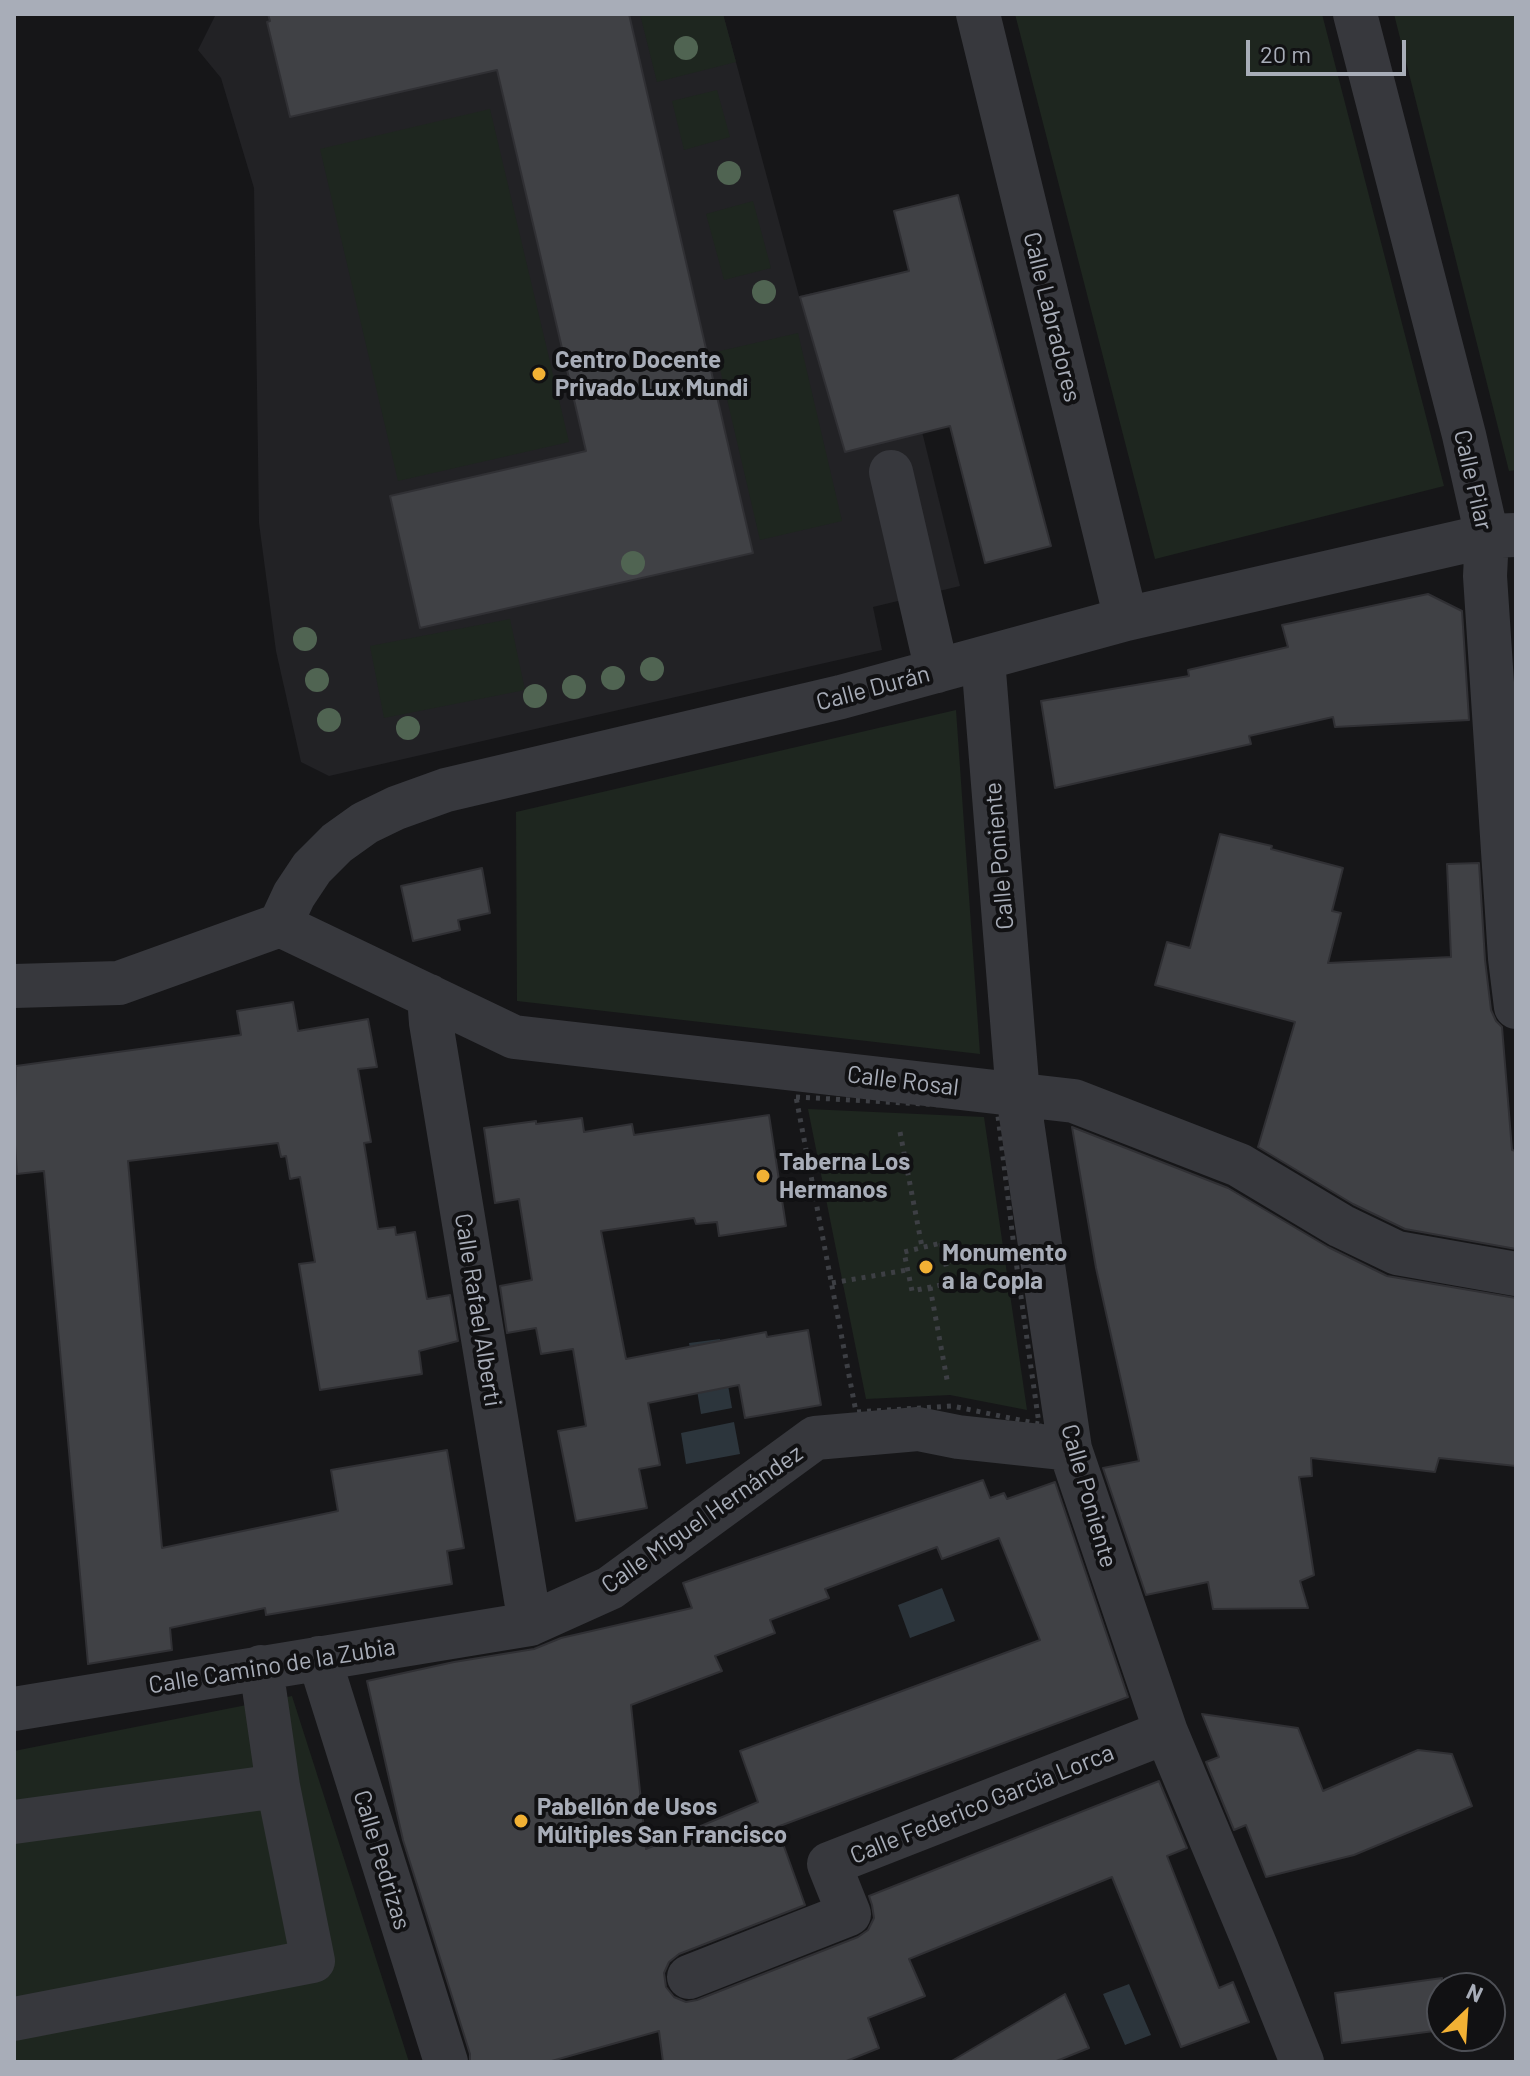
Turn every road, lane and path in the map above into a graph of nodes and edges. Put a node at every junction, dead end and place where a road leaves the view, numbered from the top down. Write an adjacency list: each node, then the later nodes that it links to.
1 (978, 14): 5 (street, Calle Labradores)
2 (1355, 14): 4 (street, Calle Pilar)
3 (891, 472): 7 (street)
4 (1502, 535): 5 (street, Calle Durán); 11 (street, Calle Pilar)
5 (1126, 619): 6 (street, Calle Durán)
6 (983, 659): 7 (street, Calle Durán); 12 (street, Calle Poniente)
7 (937, 671): 8 (street, Calle Durán)
8 (280, 925): 9 (street); 10 (street, Calle Rosal)
9 (14, 986)
10 (429, 996): 13 (street, Calle Rosal); 21 (street, Calle Rafael Alberti)
11 (1516, 1007)
12 (1018, 1095): 13 (street, Calle Rosal); 17 (street, Calle Rosal); 20 (street, Calle Poniente)
13 (894, 1098): 18 (path)
14 (900, 1128): 15 (path)
15 (922, 1247): 16 (path); 19 (path)
16 (907, 1270): 18 (path); 19 (path)
17 (1516, 1274)
18 (832, 1283): 19 (path)
19 (930, 1287)
20 (1070, 1449): 21 (street, Calle Miguel Hernández); 25 (street, Calle Poniente)
21 (530, 1624): 22 (street, Calle Camino de la Zubia)
22 (319, 1658): 23 (street, Calle Camino de la Zubia); 30 (street, Calle Pedrizas)
23 (261, 1667): 24 (street, Calle Camino de la Zubia); 26 (street)
24 (14, 1709)
25 (1166, 1732): 28 (street, Calle Federico García Lorca); 31 (street, Calle Poniente)
26 (278, 1786): 27 (street); 29 (street)
27 (14, 1822)
28 (689, 1977)
29 (14, 2019)
30 (446, 2062)
31 (1302, 2062)

